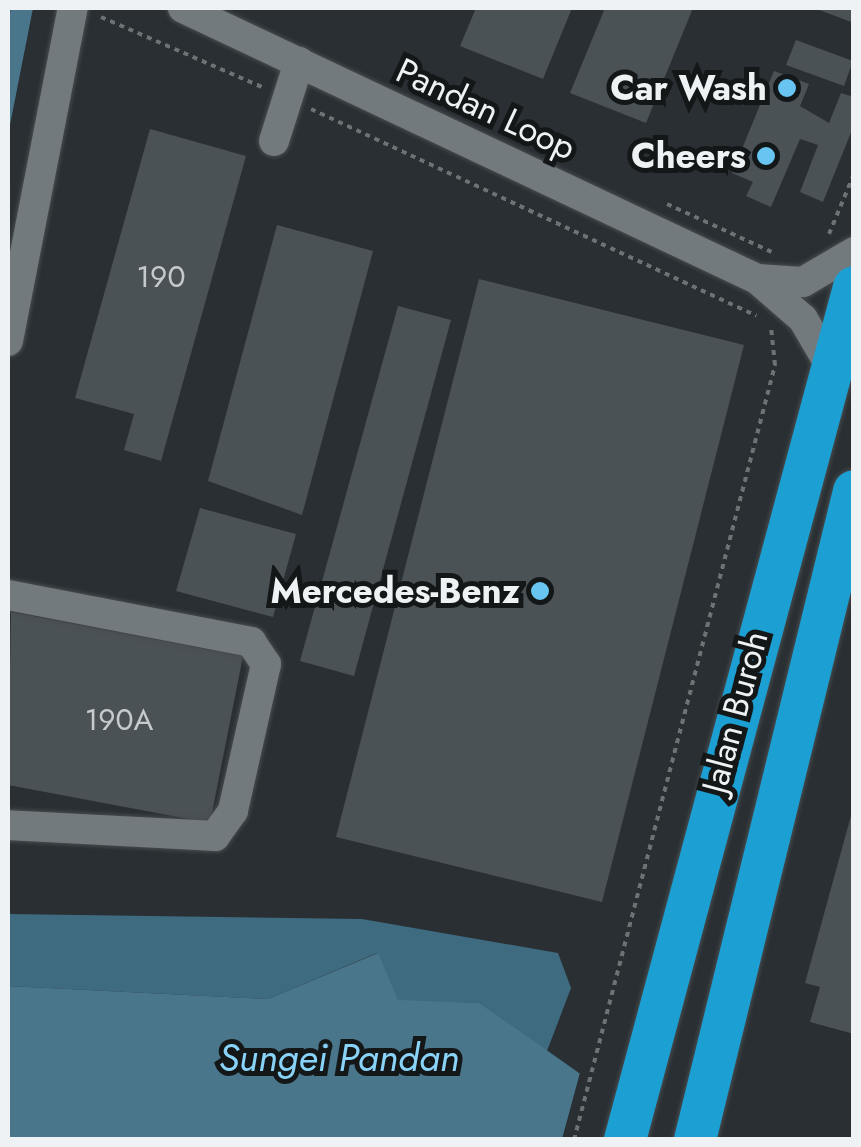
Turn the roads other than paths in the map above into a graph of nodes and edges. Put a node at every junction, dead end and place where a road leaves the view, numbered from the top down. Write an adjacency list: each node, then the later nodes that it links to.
1 (183, 8): 3 (street, Pandan Loop)
2 (84, 11): 8 (street)
3 (298, 62): 4 (street); 6 (street, Pandan Loop)
4 (274, 141)
5 (854, 252): 6 (street, Pandan Loop)
6 (757, 279): 9 (street, Pandan Loop)
7 (854, 287): 9 (highway, Jalan Buroh)
8 (8, 342)
9 (827, 360): 13 (highway, Jalan Buroh)
10 (853, 492): 14 (highway, Jalan Buroh)
11 (8, 594): 12 (street)
12 (8, 825)
13 (625, 1140)
14 (695, 1140)

